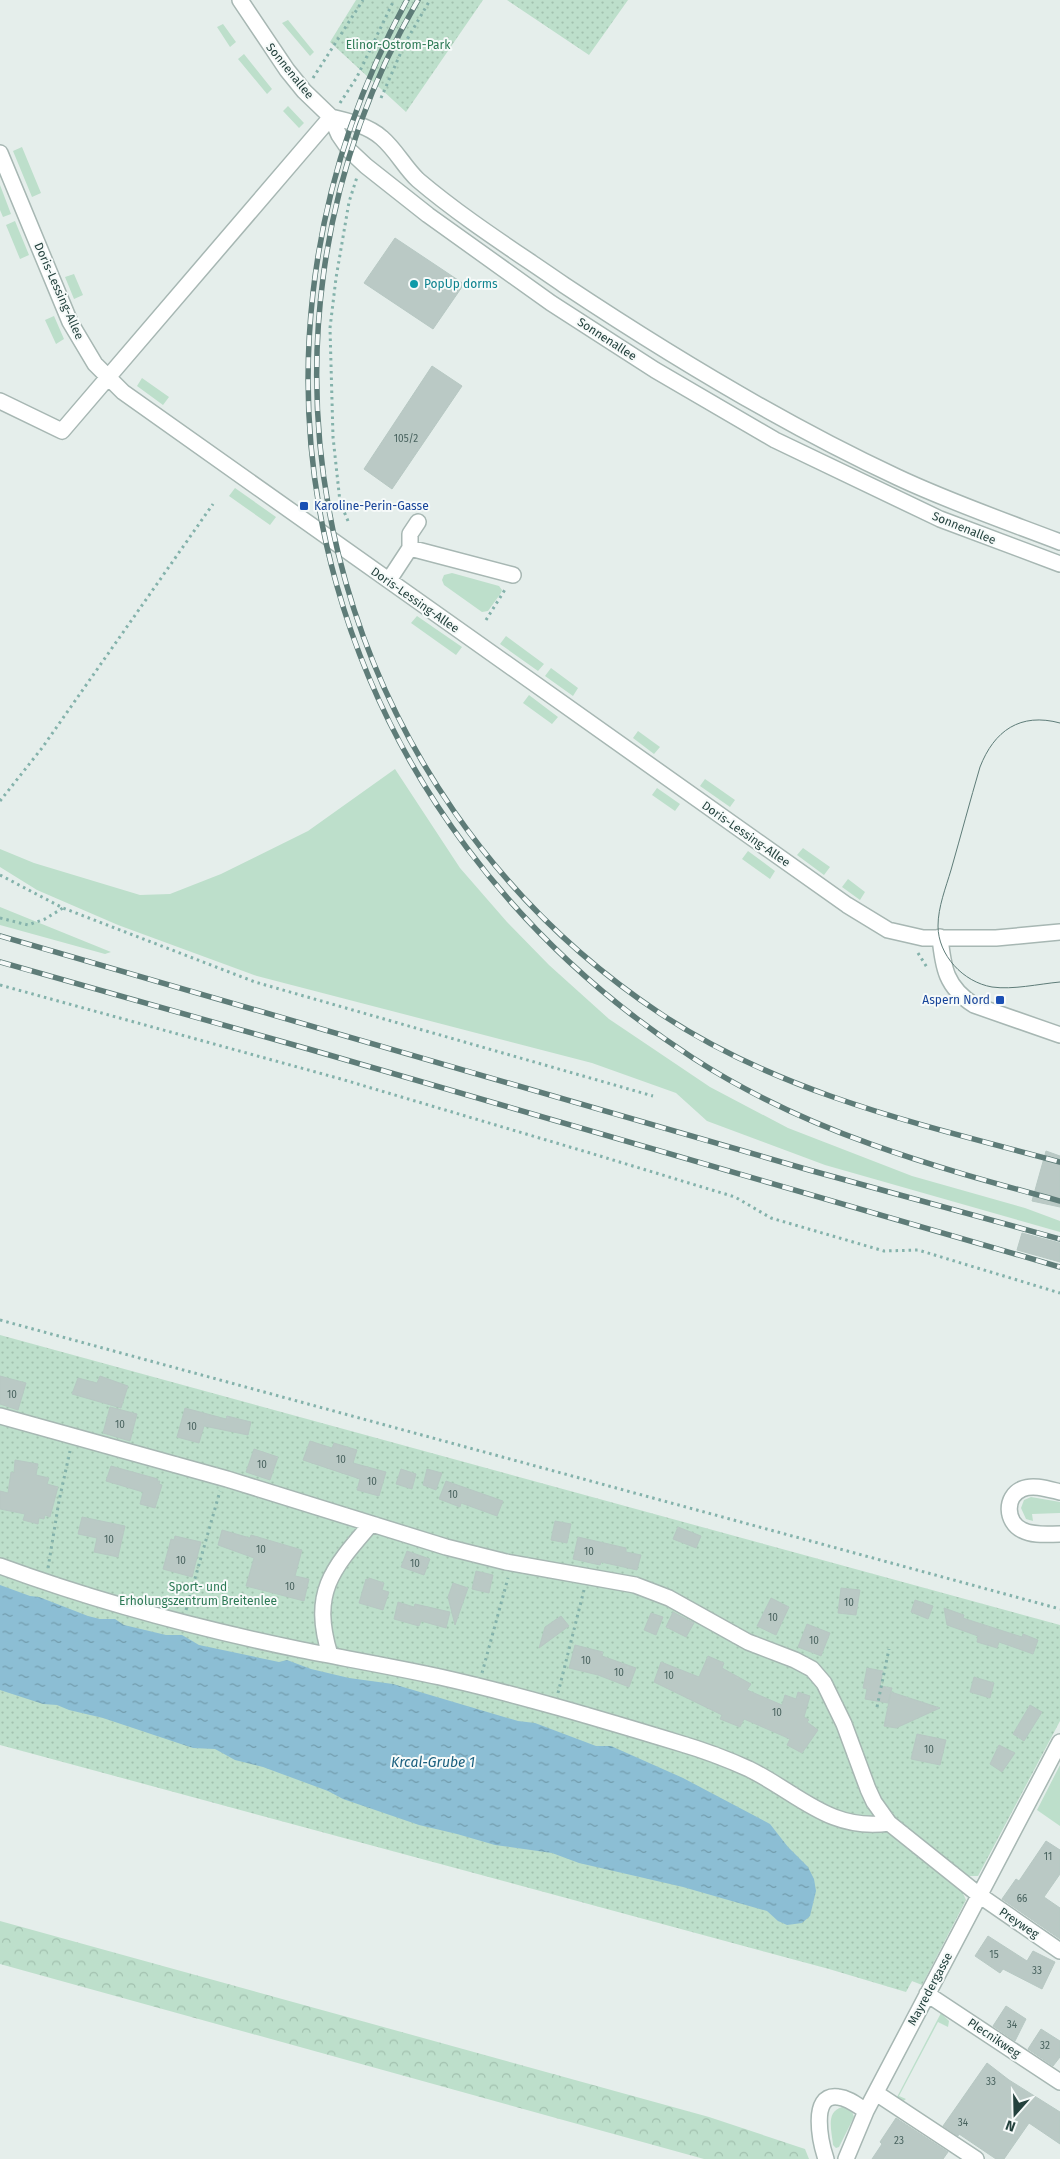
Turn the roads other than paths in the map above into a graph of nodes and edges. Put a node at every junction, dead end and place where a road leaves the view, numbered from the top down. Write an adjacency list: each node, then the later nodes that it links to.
1 (240, 0): 2 (street, Sonnenallee)
2 (331, 117): 4 (street); 7 (street); 9 (street, Sonnenallee)
3 (0, 153): 4 (street, Doris-Lessing-Allee)
4 (108, 379): 5 (street); 10 (street, Doris-Lessing-Allee)
5 (0, 401)
6 (418, 522): 8 (street)
7 (1060, 542)
8 (410, 548): 10 (street); 11 (street)
9 (1060, 564)
10 (388, 580): 13 (street, Doris-Lessing-Allee)
11 (510, 580)
12 (1060, 932): 13 (street, Doris-Lessing-Allee)
13 (940, 937): 14 (street)
14 (1060, 1035)
15 (0, 1416): 17 (street, Preyweg)
16 (1060, 1492): 18 (street)
17 (371, 1524): 20 (street); 22 (street, Preyweg)
18 (1060, 1534)
19 (0, 1566): 20 (street)
20 (330, 1655): 22 (street)
21 (1060, 1742): 23 (street, Mayredergasse)
22 (889, 1823): 23 (street, Preyweg)
23 (979, 1895): 24 (street, Preyweg); 25 (street, Mayredergasse)
24 (1060, 1951)
25 (927, 1994): 26 (street, Plecnikweg); 27 (street, Mayredergasse)
26 (1060, 2082)
27 (876, 2092): 28 (street, Mayredergasse); 31 (street)
28 (866, 2111): 29 (street); 30 (street, Mayredergasse)
29 (826, 2159)
30 (846, 2159)
31 (976, 2159)

